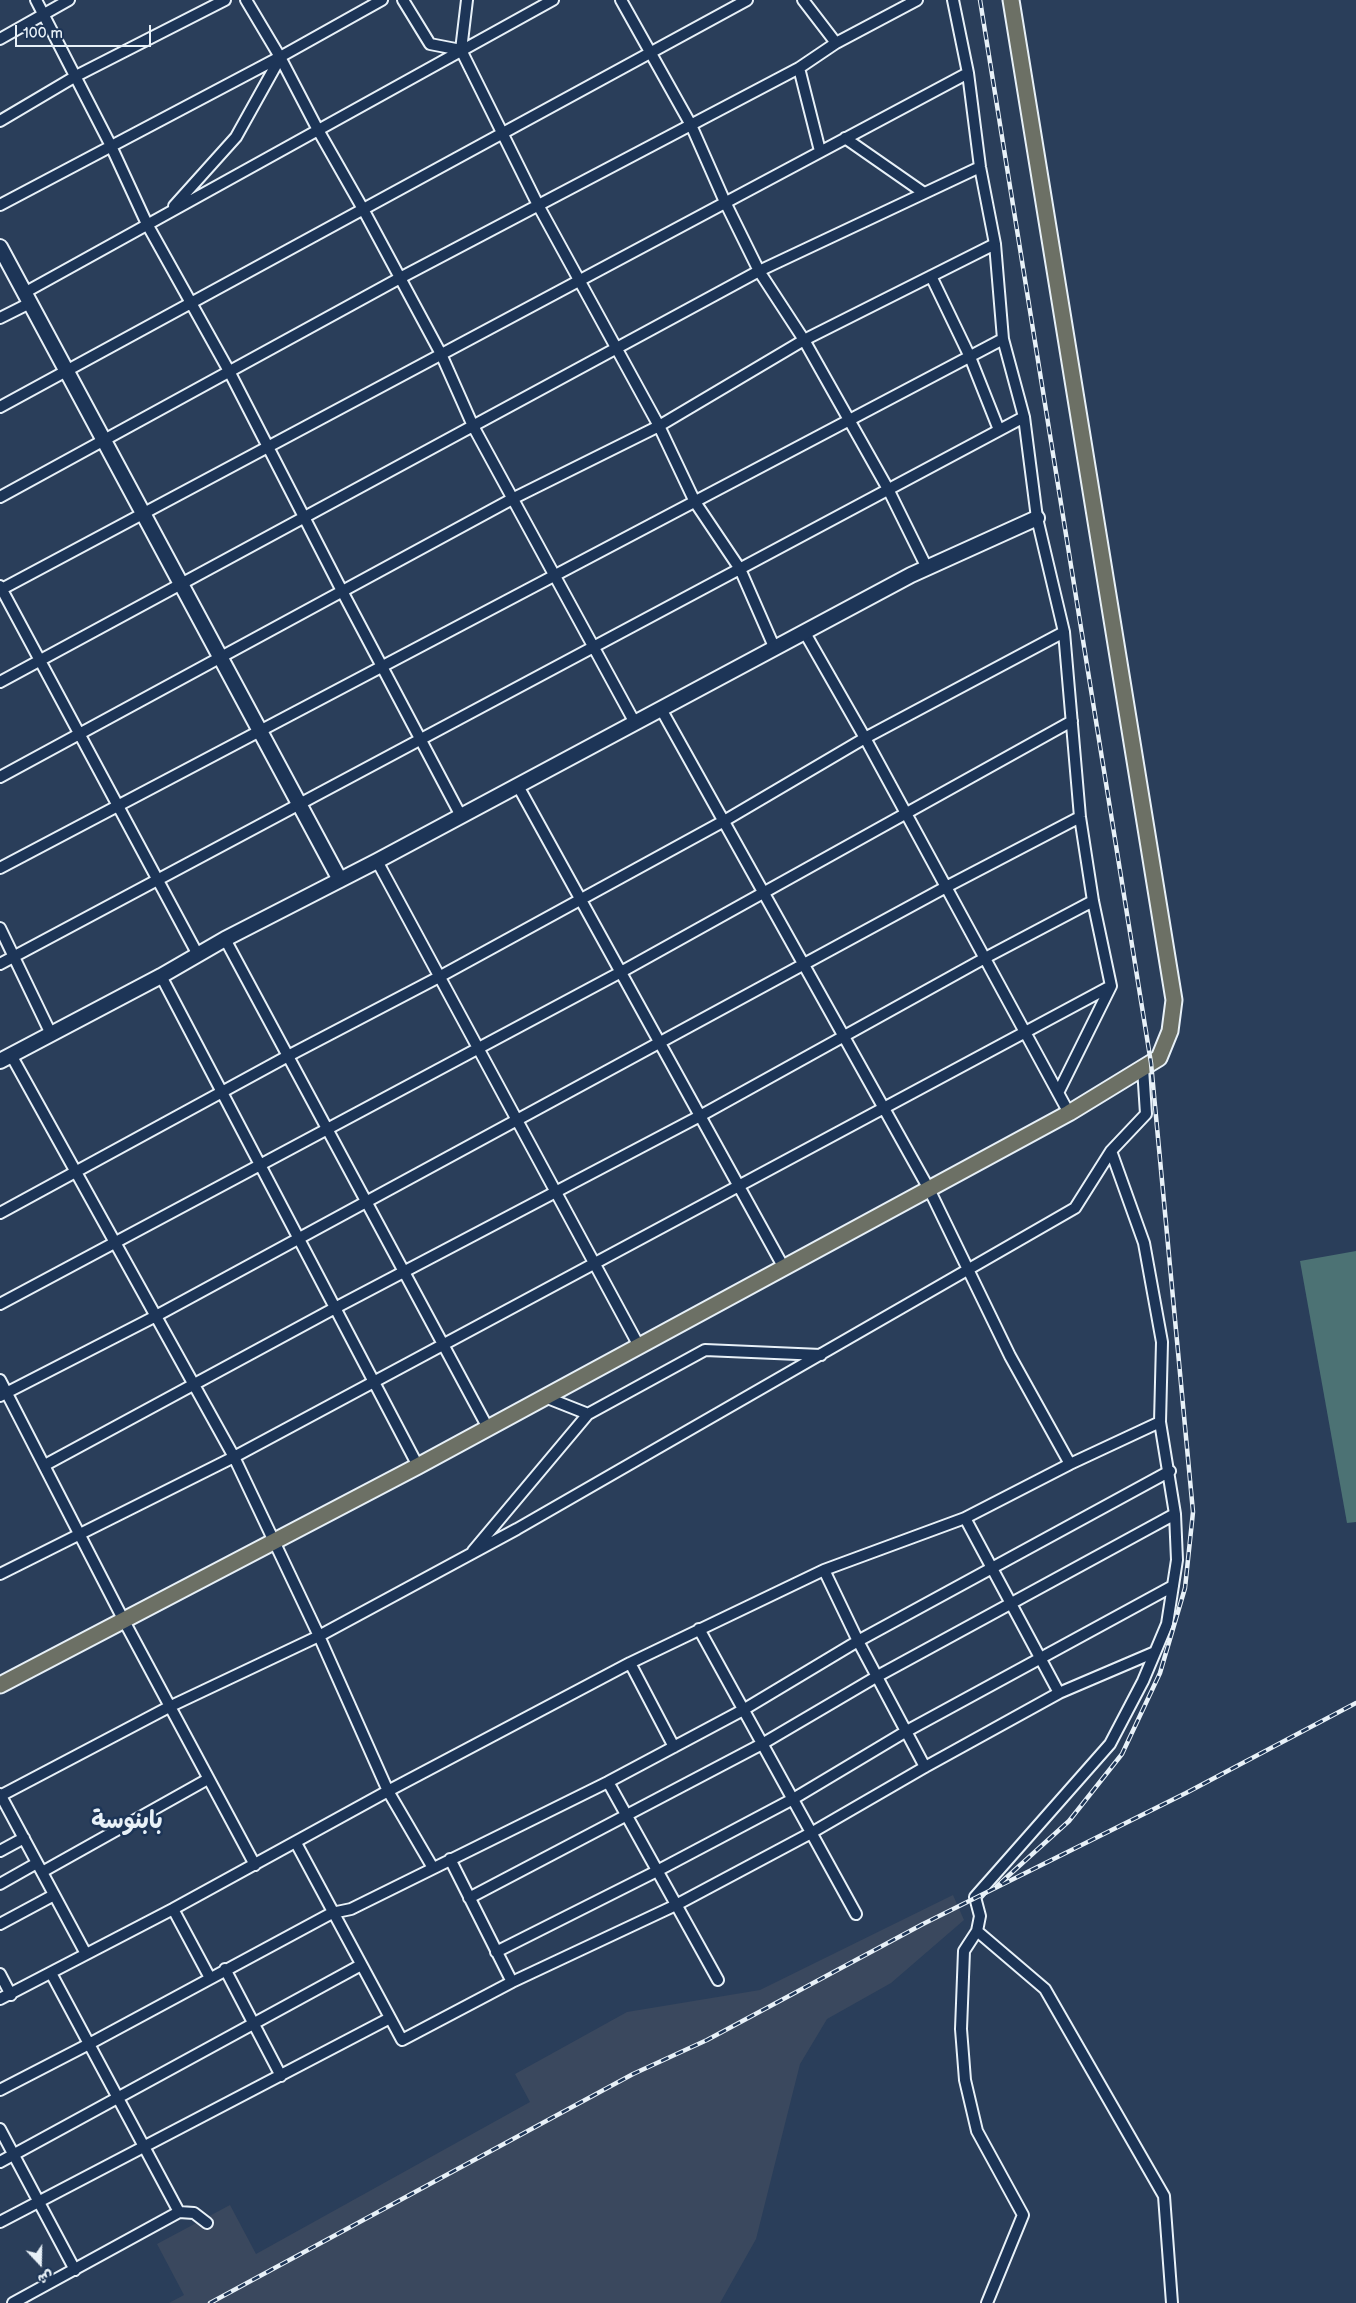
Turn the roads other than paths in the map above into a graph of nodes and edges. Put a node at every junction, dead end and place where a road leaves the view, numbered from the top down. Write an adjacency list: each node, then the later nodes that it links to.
1 (36, 0): 15 (street)
2 (69, 0): 15 (street)
3 (225, 0): 23 (street)
4 (246, 0): 20 (street)
5 (382, 0): 20 (street)
6 (403, 0): 18 (street)
7 (467, 0): 18 (street)
8 (553, 0): 18 (street)
9 (621, 0): 19 (street)
10 (747, 0): 19 (street)
11 (803, 0): 17 (street)
12 (917, 0): 17 (street)
13 (953, 0): 22 (street)
14 (1011, 0): 125 (main road)
15 (44, 14): 16 (street); 23 (street)
16 (0, 39)
17 (836, 43): 21 (street)
18 (461, 50): 26 (street); 27 (street)
19 (650, 53): 25 (street); 27 (street)
20 (280, 57): 26 (street); 29 (street); 37 (street)
21 (799, 68): 25 (street); 30 (street)
22 (968, 73): 28 (street); 31 (street)
23 (76, 76): 24 (street); 29 (street)
24 (0, 121)
25 (691, 125): 33 (street); 35 (street)
26 (318, 130): 36 (street); 37 (street)
27 (504, 133): 35 (street); 36 (street)
28 (845, 138): 30 (street); 32 (street)
29 (111, 146): 34 (street); 38 (street)
30 (820, 151): 33 (street)
31 (980, 168): 32 (street); 39 (street)
32 (924, 193): 41 (street)
33 (725, 202): 41 (street); 44 (street)
34 (0, 205)
35 (538, 205): 43 (street); 44 (street)
36 (363, 209): 43 (street); 46 (street)
37 (167, 213): 38 (street)
38 (147, 224): 45 (street); 46 (street)
39 (995, 244): 42 (street); 48 (street)
40 (0, 247): 45 (street)
41 (759, 271): 49 (street); 50 (street)
42 (931, 276): 49 (street); 52 (street)
43 (400, 278): 51 (street); 54 (street)
44 (578, 280): 50 (street); 51 (street)
45 (27, 298): 47 (street); 53 (street)
46 (190, 303): 53 (street); 54 (street)
47 (0, 318)
48 (1003, 339): 52 (street); 56 (street)
49 (804, 340): 57 (street); 59 (street)
50 (616, 348): 58 (street); 59 (street)
51 (441, 354): 58 (street); 62 (street)
52 (970, 357): 57 (street); 60 (street)
53 (66, 370): 55 (street); 61 (street)
54 (229, 371): 61 (street); 62 (street)
55 (0, 407)
56 (1024, 417): 60 (street); 69 (street)
57 (848, 421): 63 (street); 66 (street)
58 (473, 426): 65 (street); 68 (street)
59 (659, 426): 65 (street); 66 (street)
60 (999, 430): 63 (street)
61 (103, 440): 64 (street); 67 (street)
62 (267, 447): 67 (street); 68 (street)
63 (888, 490): 70 (street); 71 (street)
64 (0, 497)
65 (514, 498): 72 (street); 75 (street)
66 (695, 502): 70 (street); 72 (street)
67 (143, 514): 73 (street); 74 (street)
68 (304, 518): 73 (street); 75 (street)
69 (1037, 518): 71 (street); 76 (street)
70 (740, 568): 78 (street); 79 (street)
71 (927, 568): 77 (street)
72 (554, 576): 78 (street); 82 (street)
73 (181, 584): 80 (street); 81 (street)
74 (1, 589): 81 (street)
75 (342, 592): 80 (street); 82 (street)
76 (1064, 632): 85 (street); 89 (street)
77 (805, 633): 79 (street); 89 (street)
78 (594, 646): 86 (street); 90 (street)
79 (775, 649): 84 (street)
80 (220, 657): 87 (street); 88 (street)
81 (40, 661): 83 (street); 88 (street)
82 (382, 667): 87 (street); 90 (street)
83 (0, 682)
84 (661, 709): 86 (street); 98 (street)
85 (1072, 721): 95 (street); 97 (street)
86 (635, 723): 92 (street)
87 (260, 731): 93 (street); 94 (street)
88 (79, 734): 91 (street); 94 (street)
89 (865, 738): 95 (street); 98 (street)
90 (420, 739): 93 (street); 96 (street)
91 (0, 777)
92 (518, 786): 96 (street); 105 (street)
93 (299, 804): 101 (street); 102 (street)
94 (118, 806): 100 (street); 101 (street)
95 (906, 813): 103 (street); 104 (street)
96 (461, 816): 99 (street)
97 (1080, 817): 103 (street); 106 (street)
98 (724, 821): 104 (street); 105 (street)
99 (377, 861): 102 (street); 116 (street)
100 (0, 868)
101 (158, 880): 109 (street); 110 (street)
102 (340, 880): 108 (street)
103 (946, 887): 111 (street); 113 (street)
104 (764, 893): 113 (street); 114 (street)
105 (581, 899): 114 (street); 116 (street)
106 (1094, 901): 111 (street); 117 (street)
107 (0, 928): 110 (street)
108 (225, 939): 109 (street); 123 (street)
109 (198, 955): 115 (street)
110 (14, 956): 112 (street); 119 (street)
111 (985, 958): 118 (street); 120 (street)
112 (0, 964)
113 (804, 965): 120 (street); 121 (street)
114 (621, 972): 121 (street); 122 (street)
115 (161, 976): 119 (street); 126 (street)
116 (440, 977): 122 (street); 123 (street)
117 (1111, 986): 118 (street); 127 (street)
118 (1025, 1032): 127 (street); 128 (street)
119 (51, 1034): 124 (street)
120 (843, 1036): 128 (street); 130 (street)
121 (660, 1042): 130 (street); 131 (street)
122 (477, 1047): 131 (street); 132 (street)
123 (288, 1056): 126 (street); 132 (street)
124 (5, 1058): 135 (street)
125 (1143, 1068): 129 (main road); 133 (street)
126 (222, 1092): 134 (street); 135 (street)
127 (1058, 1093): 129 (street)
128 (884, 1108): 136 (street); 137 (street)
129 (1069, 1113): 137 (main road)
130 (700, 1116): 136 (street); 138 (street)
131 (517, 1120): 138 (street); 139 (street)
132 (327, 1128): 134 (street); 139 (street)
133 (1111, 1151): 145 (street); 159 (street)
134 (259, 1164): 141 (street); 142 (street)
135 (75, 1171): 140 (street); 142 (street)
136 (739, 1186): 143 (street); 144 (street)
137 (929, 1190): 144 (main road); 145 (street)
138 (556, 1193): 143 (street); 146 (street)
139 (366, 1201): 141 (street); 146 (street)
140 (0, 1213)
141 (298, 1238): 148 (street); 149 (street)
142 (115, 1243): 147 (street); 149 (street)
143 (594, 1264): 150 (street); 151 (street)
144 (784, 1268): 151 (main road)
145 (969, 1271): 152 (street); 162 (street)
146 (404, 1272): 148 (street); 150 (street)
147 (0, 1304)
148 (335, 1308): 154 (street); 155 (street)
149 (156, 1316): 155 (street); 156 (street)
150 (444, 1345): 154 (street); 160 (street)
151 (639, 1346): 157 (main road)
152 (822, 1355): 158 (street); 170 (street)
153 (0, 1380): 156 (street)
154 (374, 1382): 161 (street); 164 (street)
155 (194, 1385): 161 (street); 163 (street)
156 (4, 1395): 163 (street)
157 (545, 1397): 158 (street); 160 (main road)
158 (588, 1414): 170 (street)
159 (1160, 1422): 162 (street); 165 (street)
160 (488, 1428): 164 (main road)
161 (234, 1457): 168 (street); 169 (street)
162 (1070, 1464): 167 (street)
163 (45, 1465): 168 (street)
164 (418, 1466): 169 (main road)
165 (1170, 1471): 166 (street); 171 (street)
166 (1175, 1514): 174 (street); 175 (street)
167 (965, 1518): 171 (street); 172 (street)
168 (81, 1535): 173 (street); 176 (street)
169 (274, 1543): 176 (main road); 178 (street)
170 (469, 1555): 178 (street)
171 (992, 1569): 175 (street); 179 (street)
172 (824, 1570): 177 (street); 179 (street)
173 (0, 1574)
174 (1173, 1586): 180 (street); 181 (street)
175 (1011, 1605): 181 (street); 183 (street)
176 (122, 1619): 184 (main road); 186 (street)
177 (699, 1629): 182 (street); 187 (street)
178 (320, 1636): 186 (street); 194 (street)
179 (858, 1641): 183 (street); 187 (street)
180 (1155, 1652): 185 (street); 215 (street)
181 (1040, 1657): 185 (street); 188 (street)
182 (630, 1663): 190 (street); 194 (street)
183 (876, 1676): 188 (street); 189 (street)
184 (0, 1685)
185 (1059, 1693): 191 (street)
186 (170, 1707): 192 (street); 195 (street)
187 (744, 1710): 189 (street); 190 (street)
188 (905, 1732): 191 (street); 196 (street)
189 (762, 1744): 196 (street); 197 (street)
190 (674, 1747): 193 (street)
191 (925, 1767): 198 (street)
192 (208, 1779): 203 (street); 204 (street)
193 (608, 1782): 197 (street); 202 (street)
194 (388, 1791): 200 (street); 205 (street)
195 (0, 1796): 199 (street)
196 (792, 1799): 198 (street); 206 (street)
197 (627, 1817): 206 (street); 209 (street)
198 (811, 1833): 210 (street); 213 (street)
199 (24, 1838): 201 (street); 204 (street)
200 (296, 1843): 203 (street); 212 (street)
201 (0, 1851)
202 (450, 1859): 205 (street); 209 (street)
203 (255, 1865): 211 (street)
204 (40, 1867): 207 (street); 208 (street)
205 (432, 1868): 212 (street)
206 (658, 1872): 210 (street); 216 (street)
207 (0, 1884)
208 (54, 1895): 214 (street); 217 (street)
209 (469, 1898): 216 (street)
210 (676, 1905): 223 (street); 224 (street)
211 (173, 1910): 217 (street); 222 (street)
212 (332, 1913): 218 (street); 219 (street)
213 (856, 1914)
214 (0, 1924)
215 (977, 1931): 243 (street); 244 (street)
216 (496, 1952): 224 (street)
217 (86, 1954): 220 (street)
218 (361, 1966): 227 (street); 228 (street)
219 (225, 1969): 222 (street); 228 (street)
220 (50, 1973): 225 (street); 229 (street)
221 (0, 1974): 225 (street)
222 (210, 1978): 229 (street)
223 (718, 1980)
224 (512, 1982): 227 (street)
225 (11, 1995): 226 (street)
226 (0, 2000)
227 (390, 2018): 230 (street)
228 (254, 2025): 230 (street); 232 (street)
229 (89, 2044): 231 (street); 232 (street)
230 (282, 2076): 234 (street)
231 (0, 2090)
232 (118, 2099): 234 (street); 235 (street)
233 (0, 2129): 235 (street)
234 (143, 2147): 237 (street); 238 (street)
235 (14, 2155): 236 (street); 237 (street)
236 (0, 2162)
237 (39, 2201): 239 (street); 241 (street)
238 (179, 2212): 240 (street); 241 (street)
239 (0, 2222)
240 (207, 2223)
241 (75, 2270): 242 (street)
242 (14, 2303)
243 (987, 2303)
244 (1172, 2303)

